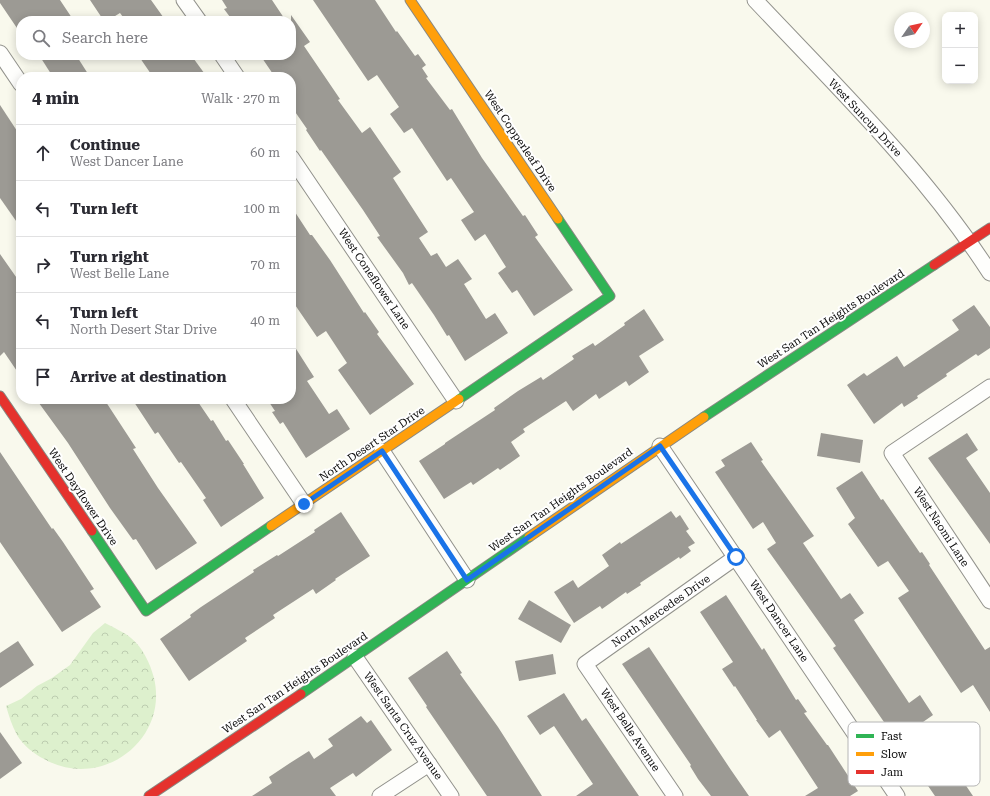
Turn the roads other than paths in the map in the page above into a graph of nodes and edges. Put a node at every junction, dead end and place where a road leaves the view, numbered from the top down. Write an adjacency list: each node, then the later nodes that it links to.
1 (184, 0): 4 (street)
2 (410, 0): 13 (street, West Copperleaf Drive)
3 (755, 0): 11 (street, West Suncup Drive)
4 (195, 16)
5 (0, 53): 8 (street)
6 (225, 60): 7 (street)
7 (234, 72)
8 (16, 77)
9 (296, 164): 16 (street, West Coneflower Lane)
10 (990, 228): 11 (street, West San Tan Heights Boulevard)
11 (970, 242): 12 (street, West Suncup Drive); 18 (street, West San Tan Heights Boulevard)
12 (990, 273)
13 (610, 296): 16 (street, North Desert Star Drive)
14 (990, 387): 23 (street, West Naomi Lane)
15 (0, 396): 24 (street, West Dayflower Drive)
16 (456, 401): 19 (street, North Desert Star Drive)
17 (236, 404): 20 (street)
18 (660, 446): 21 (street, West Dancer Lane); 22 (street, West San Tan Heights Boulevard)
19 (382, 451): 20 (street, North Desert Star Drive); 22 (street)
20 (304, 504): 24 (street, North Desert Star Drive)
21 (736, 557): 26 (street, North Mercedes Drive); 27 (street, West Dancer Lane)
22 (467, 580): 25 (street, West San Tan Heights Boulevard)
23 (990, 601)
24 (146, 611)
25 (355, 657): 28 (street, West Santa Cruz Avenue); 30 (street, West San Tan Heights Boulevard)
26 (585, 664): 33 (street, West Belle Avenue)
27 (848, 723)
28 (429, 764): 31 (street); 32 (street, West Santa Cruz Avenue)
29 (890, 786): 34 (street, West Dancer Lane)
30 (149, 796)
31 (380, 796)
32 (451, 796)
33 (675, 796)
34 (897, 796)

